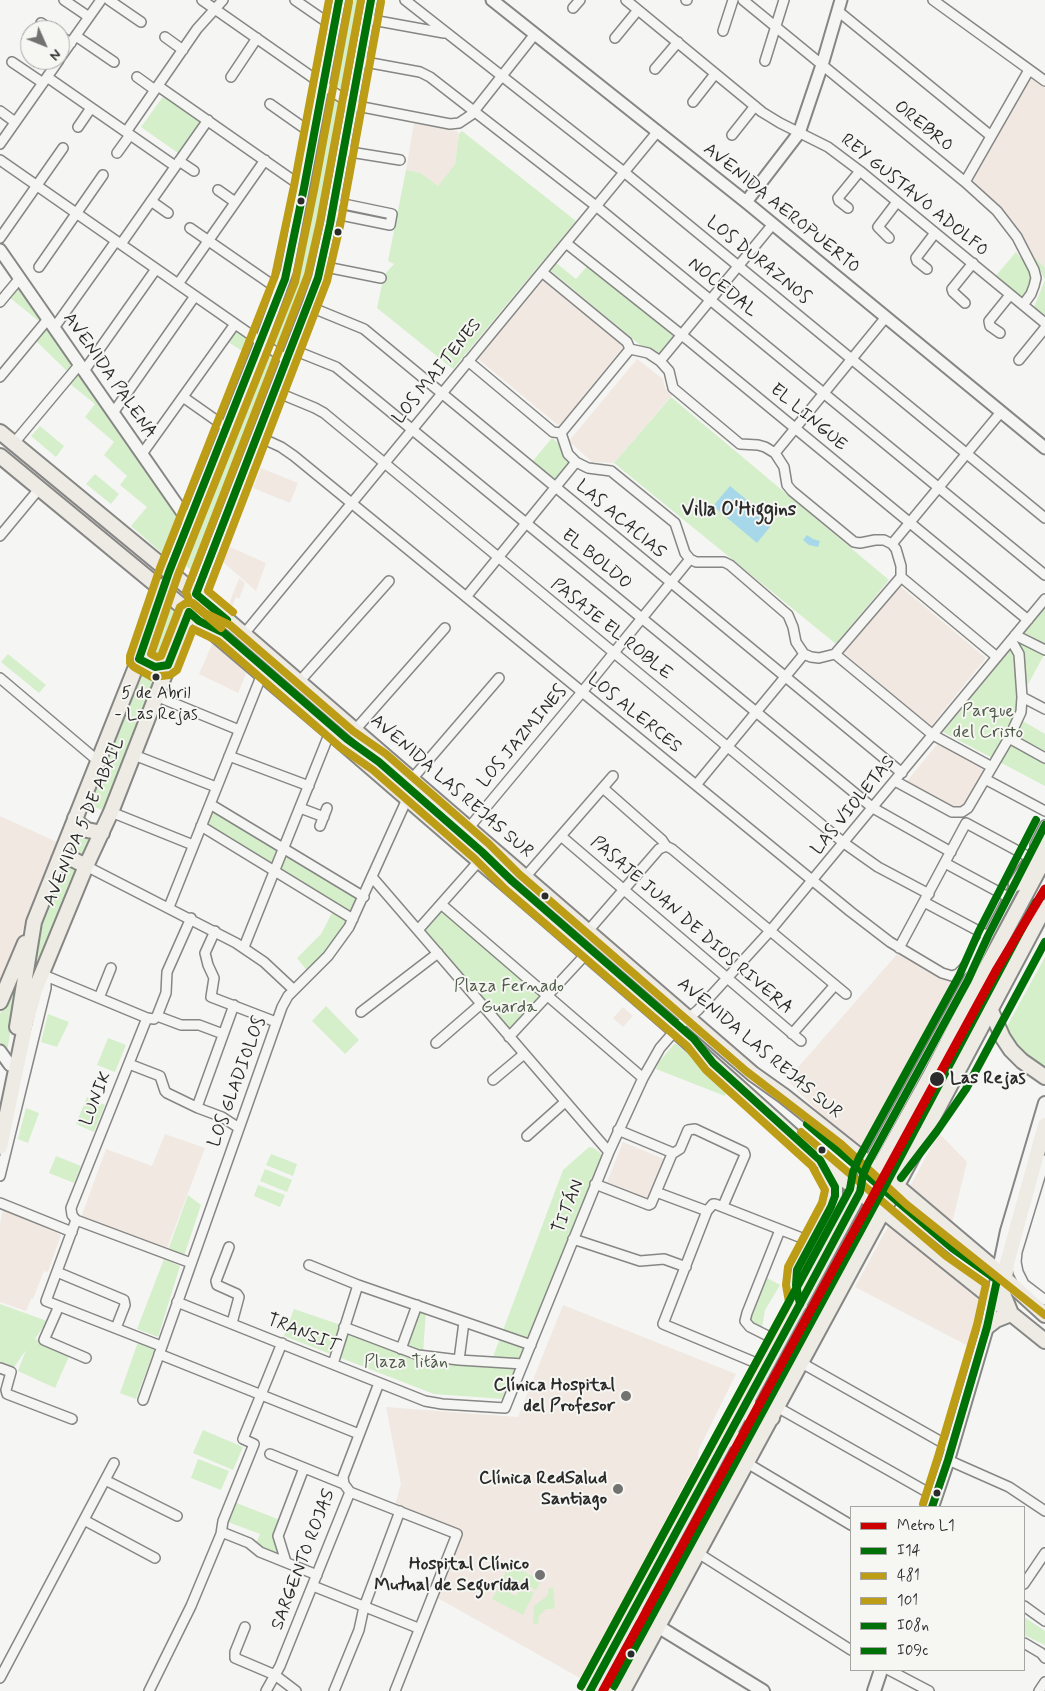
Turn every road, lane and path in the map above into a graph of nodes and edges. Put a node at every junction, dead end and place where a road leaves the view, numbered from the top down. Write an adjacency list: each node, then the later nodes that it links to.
1 (64, 0): 21 (street)
2 (101, 0): 21 (street)
3 (109, 0): 23 (street)
4 (202, 0): 19 (street)
5 (223, 0): 19 (street)
6 (295, 0): 24 (street)
7 (339, 0): 24 (main road, AVENIDA 5 DE ABRIL)
8 (371, 0): 22 (main road, AVENIDA 5 DE ABRIL)
9 (405, 0): 27 (street, LOS DURAZNOS)
10 (492, 0): 28 (street, AVENIDA AEROPUERTO)
11 (580, 0): 18 (street)
12 (626, 0): 20 (street, REY GUSTAVO ADOLFO)
13 (733, 0): 26 (street)
14 (743, 0): 25 (street, OREBRO)
15 (784, 0): 25 (street)
16 (933, 0): 44 (street)
17 (840, 5): 41 (street); 68 (street)
18 (573, 8)
19 (215, 9): 30 (street); 36 (street)
20 (638, 10): 31 (street); 34 (street, REY GUSTAVO ADOLFO)
21 (89, 17): 33 (street)
22 (367, 19): 27 (street, LOS DURAZNOS); 37 (main road, AVENIDA 5 DE ABRIL)
23 (141, 22)
24 (334, 27): 51 (main road, AVENIDA 5 DE ABRIL)
25 (776, 27): 38 (street); 41 (street, OREBRO)
26 (723, 31)
27 (446, 33): 46 (street, LOS DURAZNOS)
28 (535, 34): 46 (street); 63 (street, AVENIDA AEROPUERTO)
29 (164, 37): 36 (street)
30 (257, 38): 47 (street); 51 (street)
31 (615, 38)
32 (70, 39): 33 (street)
33 (73, 40): 35 (street); 40 (street)
34 (678, 42): 43 (street); 45 (street, REY GUSTAVO ADOLFO)
35 (70, 44)
36 (182, 50): 52 (street)
37 (360, 61): 55 (main road, AVENIDA 5 DE ABRIL); 59 (street, NOCEDAL)
38 (765, 61)
39 (12, 62): 49 (street)
40 (114, 62)
41 (822, 65): 64 (street); 81 (street, OREBRO)
42 (52, 70): 49 (street)
43 (655, 70)
44 (1029, 70): 50 (street); 68 (street)
45 (715, 74): 53 (street); 56 (street, REY GUSTAVO ADOLFO)
46 (502, 76): 59 (street); 79 (street, LOS DURAZNOS)
47 (230, 77)
48 (137, 78): 52 (street)
49 (45, 80): 57 (street); 61 (street)
50 (1045, 81)
51 (324, 85): 55 (street); 66 (main road, AVENIDA 5 DE ABRIL)
52 (157, 88): 60 (street); 65 (street)
53 (693, 102)
54 (270, 104): 66 (street)
55 (352, 105): 59 (street); 71 (main road, AVENIDA 5 DE ABRIL)
56 (755, 106): 64 (street, REY GUSTAVO ADOLFO); 67 (street)
57 (91, 108): 62 (street); 65 (street)
58 (0, 111): 61 (street)
59 (474, 112): 91 (street, NOCEDAL)
60 (208, 120): 74 (street); 76 (street)
61 (16, 122): 69 (street)
62 (78, 127)
63 (658, 131): 79 (street, LOS MAITENES); 88 (street, AVENIDA AEROPUERTO)
64 (798, 133): 78 (street, REY GUSTAVO ADOLFO); 88 (street)
65 (128, 134): 72 (street); 76 (street)
66 (314, 134): 83 (main road, AVENIDA 5 DE ABRIL)
67 (732, 135)
68 (991, 136): 81 (street)
69 (0, 144)
70 (63, 148): 82 (street)
71 (344, 150): 75 (street); 85 (main road, AVENIDA 5 DE ABRIL)
72 (117, 153)
73 (0, 160): 82 (street, EL BOLDO)
74 (265, 160): 83 (street); 87 (street)
75 (400, 160)
76 (177, 164): 77 (street); 86 (street)
77 (194, 171)
78 (860, 171): 89 (street, REY GUSTAVO ADOLFO); 92 (street)
79 (624, 172): 91 (street, LOS MAITENES); 108 (street, LOS DURAZNOS)
80 (103, 175): 93 (street)
81 (965, 182): 122 (street, OREBRO)
82 (37, 186): 93 (street, EL BOLDO); 100 (street)
83 (304, 188): 116 (main road, AVENIDA 5 DE ABRIL)
84 (218, 190): 87 (street)
85 (336, 193): 90 (street); 96 (main road, AVENIDA 5 DE ABRIL)
86 (151, 201): 94 (street); 103 (street)
87 (236, 202): 102 (street)
88 (746, 202): 97 (street, AVENIDA AEROPUERTO)
89 (898, 202): 99 (street, REY GUSTAVO ADOLFO); 101 (street)
90 (344, 204): 95 (street); 95 (street)
91 (596, 206): 104 (street, LOS MAITENES); 119 (street, NOCEDAL)
92 (848, 208)
93 (76, 213): 103 (street, EL BOLDO); 109 (street)
94 (168, 213)
95 (341, 215): 96 (street)
96 (330, 224): 107 (main road, AVENIDA 5 DE ABRIL)
97 (773, 224): 108 (street); 124 (street, AVENIDA AEROPUERTO)
98 (190, 228): 102 (street)
99 (935, 233): 106 (street, REY GUSTAVO ADOLFO); 111 (street)
100 (0, 238)
101 (889, 238)
102 (208, 241): 115 (street); 116 (street)
103 (118, 242): 110 (street, EL BOLDO); 125 (street)
104 (566, 243): 112 (street, LOS MAITENES); 130 (street, EL LINGUE)
105 (0, 250): 113 (street, AVENIDA PALENA)
106 (973, 264): 117 (street, REY GUSTAVO ADOLFO); 121 (street)
107 (321, 266): 114 (street); 123 (main road, AVENIDA 5 DE ABRIL)
108 (738, 266): 119 (street); 134 (street, LOS DURAZNOS)
109 (39, 267)
110 (156, 269): 115 (street, EL BOLDO); 138 (street)
111 (927, 270)
112 (542, 272): 132 (street); 136 (street, LOS MAITENES)
113 (20, 278): 120 (street); 125 (street, AVENIDA PALENA)
114 (382, 278)
115 (178, 284): 118 (street, EL BOLDO)
116 (281, 291): 131 (main road, AVENIDA 5 DE ABRIL)
117 (1010, 294): 122 (street, REY GUSTAVO ADOLFO); 129 (street)
118 (195, 296): 127 (street, EL BOLDO); 145 (street)
119 (710, 300): 130 (street); 142 (street, NOCEDAL)
120 (0, 302)
121 (965, 303)
122 (1023, 305): 126 (street, REY GUSTAVO ADOLFO)
123 (308, 306): 133 (main road, AVENIDA 5 DE ABRIL); 141 (street, LAS ACACIAS)
124 (886, 317): 134 (street); 144 (street, AVENIDA AEROPUERTO)
125 (51, 323): 138 (street, AVENIDA PALENA); 139 (street)
126 (1045, 323)
127 (235, 324): 131 (street, EL BOLDO); 143 (street)
128 (1045, 328): 135 (street)
129 (1000, 334)
130 (681, 336): 137 (street); 147 (street, EL LINGUE)
131 (261, 342): 133 (street, EL BOLDO); 146 (main road, AVENIDA 5 DE ABRIL)
132 (630, 349): 137 (street); 150 (street)
133 (289, 355): 140 (main road, AVENIDA 5 DE ABRIL); 148 (street, EL BOLDO)
134 (852, 360): 142 (street); 156 (street, LOS DURAZNOS)
135 (1018, 360)
136 (468, 361): 141 (street, LOS MAITENES); 150 (street)
137 (660, 361): 154 (street)
138 (82, 368): 145 (street, AVENIDA PALENA); 152 (street)
139 (0, 377)
140 (274, 391): 151 (main road, AVENIDA 5 DE ABRIL); 159 (street, PASAJE EL ROBLE)
141 (442, 393): 148 (street, LOS MAITENES); 161 (street, LAS ACACIAS)
142 (824, 394): 147 (street); 162 (street, NOCEDAL)
143 (183, 397): 146 (street); 155 (street)
144 (1001, 412): 153 (street, AVENIDA AEROPUERTO); 156 (street)
145 (113, 413): 155 (street, AVENIDA PALENA)
146 (227, 428): 165 (main road, AVENIDA 5 DE ABRIL)
147 (795, 429): 154 (street); 166 (street, EL LINGUE)
148 (412, 430): 159 (street, LOS MAITENES); 167 (street, EL BOLDO)
149 (0, 432): 152 (main road, AVENIDA LAS REJAS SUR)
150 (561, 433): 158 (street)
151 (256, 436): 163 (street, LOS ALERCES); 178 (main road, AVENIDA 5 DE ABRIL)
152 (14, 443): 172 (main road, AVENIDA LAS REJAS SUR)
153 (1045, 448)
154 (775, 453): 169 (street)
155 (142, 454): 165 (street, AVENIDA PALENA)
156 (966, 454): 162 (street); 164 (street, LOS DURAZNOS)
157 (0, 456): 160 (main road, AVENIDA LAS REJAS SUR)
158 (576, 462): 161 (street); 171 (street)
159 (384, 464): 163 (street, LOS MAITENES); 170 (street, PASAJE EL ROBLE)
160 (39, 488): 168 (street); 177 (main road, AVENIDA LAS REJAS SUR)
161 (556, 488): 167 (street); 176 (street, LAS ACACIAS)
162 (938, 488): 166 (street); 173 (street, NOCEDAL)
163 (352, 503): 179 (street, LOS ALERCES); 185 (street, LOS MAITENES)
164 (1045, 518)
165 (189, 522): 172 (main road, AVENIDA 5 DE ABRIL)
166 (909, 523): 169 (street); 183 (street, EL LINGUE)
167 (526, 524): 170 (street); 182 (street, EL BOLDO)
168 (2, 531)
169 (892, 544): 174 (street)
170 (498, 558): 179 (street); 188 (street, PASAJE EL ROBLE)
171 (690, 559): 176 (street, LOS JAZMINES); 189 (street)
172 (169, 572): 177 (main road, AVENIDA 5 DE ABRIL); 178 (main road, AVENIDA LAS REJAS SUR)
173 (1045, 575)
174 (901, 577): 190 (street); 191 (street)
175 (389, 580): 198 (street)
176 (670, 583): 182 (street, LOS JAZMINES); 195 (street, LAS ACACIAS)
177 (162, 591): 181 (main road, AVENIDA LAS REJAS SUR); 192 (main road, AVENIDA 5 DE ABRIL)
178 (196, 594): 181 (main road, AVENIDA 5 DE ABRIL); 185 (main road, AVENIDA LAS REJAS SUR)
179 (466, 597): 199 (street, LOS ALERCES)
180 (1045, 600): 183 (street, LAS VIOLETAS)
181 (189, 612): 193 (main road, AVENIDA 5 DE ABRIL); 194 (main road, AVENIDA LAS REJAS SUR)
182 (642, 618): 188 (street, LOS JAZMINES); 203 (street, EL BOLDO)
183 (1028, 620): 186 (street, LAS VIOLETAS)
184 (445, 628): 205 (street)
185 (244, 634): 198 (main road, AVENIDA LAS REJAS SUR)
186 (1014, 638): 187 (street); 191 (street, LAS VIOLETAS); 201 (street)
187 (1045, 650)
188 (614, 653): 199 (street, LOS JAZMINES); 209 (street, PASAJE EL ROBLE)
189 (804, 654): 190 (street); 195 (street)
190 (835, 654): 207 (street)
191 (997, 657): 207 (street, LAS VIOLETAS)
192 (139, 659): 193 (main road); 213 (main road, AVENIDA 5 DE ABRIL)
193 (168, 665): 200 (main road, AVENIDA 5 DE ABRIL)
194 (262, 674): 204 (street); 206 (main road, AVENIDA LAS REJAS SUR)
195 (784, 677): 203 (street); 215 (street, LAS ACACIAS)
196 (0, 678): 213 (street)
197 (499, 678): 217 (street)
198 (299, 682): 205 (main road, AVENIDA LAS REJAS SUR)
199 (582, 692): 220 (street, LOS ALERCES); 236 (street, LOS JAZMINES)
200 (156, 696): 204 (street); 210 (main road, AVENIDA 5 DE ABRIL)
201 (1022, 697): 202 (street); 208 (street)
202 (1045, 709)
203 (756, 712): 209 (street); 227 (street, EL BOLDO)
204 (239, 730): 211 (street)
205 (355, 730): 217 (main road, AVENIDA LAS REJAS SUR)
206 (330, 732): 221 (street); 224 (main road, AVENIDA LAS REJAS SUR)
207 (933, 735): 214 (street); 215 (street, LAS VIOLETAS)
208 (1009, 738): 212 (street); 214 (street)
209 (727, 746): 220 (street); 241 (street, PASAJE EL ROBLE)
210 (134, 755): 222 (street); 229 (main road, AVENIDA 5 DE ABRIL)
211 (229, 756): 221 (street); 222 (street)
212 (1045, 758)
213 (98, 761): 231 (main road, AVENIDA 5 DE ABRIL)
214 (992, 768): 218 (street)
215 (902, 773): 219 (street, LAS VIOLETAS)
216 (613, 776): 223 (street)
217 (412, 779): 236 (main road, AVENIDA LAS REJAS SUR)
218 (985, 779): 228 (street); 230 (street)
219 (895, 781): 227 (street, LAS VIOLETAS); 230 (street)
220 (696, 785): 255 (street, LOS ALERCES)
221 (309, 786): 226 (street)
222 (216, 787): 225 (street)
223 (602, 788): 238 (street); 243 (street)
224 (407, 799): 240 (main road, AVENIDA LAS REJAS SUR); 254 (street, LOS GLADIOLOS)
225 (210, 804): 234 (street); 244 (street)
226 (300, 808): 235 (street); 244 (street)
227 (873, 808): 241 (street, LAS VIOLETAS); 245 (street, EL BOLDO)
228 (1045, 811)
229 (111, 812): 237 (main road, AVENIDA 5 DE ABRIL); 242 (street)
230 (962, 812): 232 (street)
231 (75, 818): 237 (main road); 248 (main road, AVENIDA 5 DE ABRIL)
232 (966, 823): 245 (street); 246 (street)
233 (1045, 825): 246 (street)
234 (200, 826): 242 (street); 252 (street)
235 (320, 826)
236 (469, 827): 240 (street, LOS JAZMINES); 253 (main road, AVENIDA LAS REJAS SUR)
237 (102, 833): 251 (main road, AVENIDA 5 DE ABRIL)
238 (561, 836): 253 (street); 257 (street, PASAJE JUAN DE DIOS RIVERA)
239 (1045, 840): 256 (main road)
240 (457, 842): 249 (main road, AVENIDA LAS REJAS SUR)
241 (844, 843): 255 (street, LAS VIOLETAS); 258 (street, PASAJE EL ROBLE)
242 (193, 845): 263 (street)
243 (666, 846): 257 (street); 271 (street)
244 (284, 848): 252 (street); 259 (street)
245 (951, 852): 250 (street)
246 (1029, 857): 256 (street)
247 (1045, 858): 279 (main road)
248 (59, 859): 251 (main road); 267 (main road, AVENIDA 5 DE ABRIL)
249 (479, 861): 262 (street); 276 (main road, AVENIDA LAS REJAS SUR)
250 (945, 863): 258 (street); 260 (street)
251 (86, 866): 263 (street); 278 (main road, AVENIDA 5 DE ABRIL)
252 (275, 870): 266 (street); 273 (street)
253 (526, 876): 269 (main road, AVENIDA LAS REJAS SUR)
254 (372, 877): 259 (street, LOS GLADIOLOS); 268 (street)
255 (813, 881): 271 (street, LAS VIOLETAS); 274 (street, LOS ALERCES)
256 (1016, 884): 260 (street)
257 (623, 890): 269 (street); 280 (street, PASAJE JUAN DE DIOS RIVERA)
258 (929, 894): 261 (street)
259 (364, 897): 266 (street, LOS GLADIOLOS)
260 (1008, 897): 272 (street)
261 (924, 902): 272 (street); 274 (street)
262 (441, 904): 268 (street); 284 (street)
263 (169, 907): 265 (street)
264 (1045, 907): 289 (main road)
265 (191, 918): 270 (street); 291 (street)
266 (353, 919): 282 (street, LOS GLADIOLOS)
267 (34, 922): 286 (main road); 303 (main road, AVENIDA 5 DE ABRIL)
268 (418, 930): 275 (street)
269 (588, 930): 294 (main road, AVENIDA LAS REJAS SUR)
270 (215, 931): 273 (street); 288 (street)
271 (770, 931): 280 (street, LAS VIOLETAS); 281 (street)
272 (988, 936): 274 (street, LOS ALERCES); 320 (street)
273 (244, 947): 282 (street)
274 (899, 948)
275 (438, 953): 287 (street); 290 (street)
276 (587, 953): 284 (street); 294 (main road, AVENIDA LAS REJAS SUR)
277 (111, 968): 285 (street)
278 (45, 971): 285 (street); 315 (main road, AVENIDA 5 DE ABRIL); 321 (street)
279 (984, 972): 289 (main road); 320 (main road)
280 (728, 978): 294 (street, LAS VIOLETAS); 296 (street, PASAJE JUAN DE DIOS RIVERA)
281 (836, 985): 283 (street); 296 (street)
282 (294, 990): 293 (street, LOS GLADIOLOS)
283 (846, 994)
284 (547, 996): 297 (street); 305 (street)
285 (99, 998): 292 (street)
286 (0, 1002)
287 (481, 1004): 297 (street); 299 (street)
288 (234, 1005): 293 (street); 295 (street)
289 (990, 1009): 304 (main road); 323 (main road)
290 (361, 1012)
291 (157, 1016): 292 (street); 295 (street)
292 (147, 1018): 302 (street, LUNIK)
293 (276, 1022): 312 (street, LOS GLADIOLOS)
294 (681, 1024): 305 (street, TITÁN); 318 (main road, AVENIDA LAS REJAS SUR); 320 (main road, AVENIDA LAS REJAS SUR)
295 (223, 1034): 309 (street)
296 (792, 1034): 298 (street, PASAJE JUAN DE DIOS RIVERA)
297 (510, 1037): 301 (street)
298 (801, 1041)
299 (436, 1043)
300 (0, 1052): 303 (street)
301 (524, 1054): 306 (street); 307 (street)
302 (129, 1064): 309 (street); 332 (street, LUNIK)
303 (10, 1065): 310 (main road, AVENIDA 5 DE ABRIL)
304 (1045, 1077)
305 (643, 1078): 313 (street, TITÁN)
306 (493, 1080)
307 (566, 1102): 314 (street); 316 (street)
308 (1045, 1103): 342 (main road)
309 (197, 1107): 312 (street)
310 (0, 1113)
311 (1045, 1125): 342 (main road)
312 (238, 1128): 338 (street, LOS GLADIOLOS)
313 (618, 1130): 316 (street, TITÁN); 317 (street)
314 (527, 1136)
315 (0, 1147)
316 (608, 1152): 322 (street, TITÁN)
317 (673, 1153): 325 (street); 329 (street)
318 (820, 1160): 326 (main road, AVENIDA LAS REJAS SUR); 336 (main road)
319 (1045, 1160): 324 (street)
320 (873, 1167): 323 (main road, AVENIDA LAS REJAS SUR); 326 (main road)
321 (0, 1176)
322 (595, 1184): 325 (street); 335 (street, TITÁN)
323 (897, 1186): 330 (main road); 342 (main road, AVENIDA LAS REJAS SUR)
324 (1035, 1191): 327 (street); 345 (street)
325 (656, 1192): 331 (street)
326 (860, 1192): 330 (main road, AVENIDA LAS REJAS SUR); 347 (main road)
327 (1045, 1194)
328 (0, 1203): 334 (street)
329 (723, 1206): 331 (street); 333 (street)
330 (883, 1210): 344 (main road, AVENIDA LAS REJAS SUR); 365 (main road)
331 (707, 1211): 340 (street)
332 (76, 1220): 334 (street, LUNIK); 338 (street)
333 (780, 1230): 336 (street); 358 (street)
334 (72, 1232): 341 (street, LUNIK)
335 (573, 1239): 340 (street); 360 (street, TITÁN)
336 (812, 1242): 347 (main road)
337 (229, 1247): 353 (street)
338 (191, 1263): 346 (street, LOS GLADIOLOS)
339 (309, 1265): 343 (street)
340 (686, 1267): 368 (street)
341 (56, 1272): 349 (street, LUNIK); 356 (street)
342 (1002, 1275): 344 (main road); 350 (main road); 351 (main road, AVENIDA LAS REJAS SUR)
343 (358, 1285): 348 (street); 354 (street)
344 (993, 1299): 350 (main road, AVENIDA LAS REJAS SUR); 355 (main road)
345 (1045, 1300)
346 (177, 1302): 353 (street, TRANSIT); 361 (street, LOS GLADIOLOS)
347 (800, 1304): 358 (main road)
348 (417, 1305): 352 (street); 362 (street)
349 (59, 1306): 356 (street); 363 (street)
350 (1012, 1314): 355 (main road); 357 (main road, AVENIDA LAS REJAS SUR)
351 (1045, 1315)
352 (464, 1322): 360 (street); 364 (street)
353 (232, 1323): 359 (street, TRANSIT)
354 (344, 1327): 362 (street); 366 (street)
355 (987, 1327): 380 (main road)
356 (116, 1328): 361 (street)
357 (1045, 1341)
358 (780, 1342): 368 (main road)
359 (282, 1343): 366 (street, TRANSIT); 371 (street)
360 (531, 1345): 367 (street, TITÁN)
361 (160, 1350): 371 (street); 372 (street, LOS GLADIOLOS)
362 (401, 1350): 364 (street)
363 (86, 1358)
364 (459, 1360): 367 (street)
365 (800, 1362): 375 (main road); 380 (street)
366 (333, 1364): 370 (street, TRANSIT)
367 (523, 1364): 374 (street, TITÁN)
368 (766, 1367): 373 (main road)
369 (0, 1368): 376 (street)
370 (379, 1383): 374 (street, TRANSIT); 377 (street, SARGENTO ROJAS)
371 (261, 1395): 377 (street); 392 (street)
372 (143, 1400)
373 (748, 1402): 375 (main road); 378 (main road)
374 (505, 1408)
375 (774, 1412): 382 (main road); 386 (street)
376 (72, 1419)
377 (360, 1434): 385 (street, SARGENTO ROJAS)
378 (726, 1440): 382 (main road); 402 (main road)
379 (270, 1454): 383 (street)
380 (950, 1454): 386 (main road); 388 (street)
381 (114, 1463): 384 (street)
382 (747, 1463): 391 (street); 393 (main road)
383 (304, 1468): 385 (street); 396 (street)
384 (105, 1480): 389 (street); 390 (street)
385 (347, 1488): 387 (street); 397 (street, SARGENTO ROJAS)
386 (934, 1502)
387 (400, 1511): 400 (street); 406 (street)
388 (1045, 1511)
389 (177, 1516)
390 (84, 1520): 395 (street); 413 (street)
391 (850, 1524)
392 (222, 1534): 396 (street); 416 (street)
393 (698, 1553): 404 (main road); 408 (street)
394 (1045, 1553): 398 (street)
395 (155, 1558)
396 (286, 1562): 397 (street)
397 (317, 1575): 399 (street, SARGENTO ROJAS)
398 (1025, 1583)
399 (313, 1586): 400 (street); 412 (street, SARGENTO ROJAS)
400 (364, 1607): 406 (street); 419 (street)
401 (1025, 1607): 403 (street)
402 (633, 1611): 404 (main road); 421 (main road)
403 (1045, 1621)
404 (658, 1626): 415 (main road); 422 (main road)
405 (246, 1627): 412 (street)
406 (418, 1628): 420 (street)
407 (1025, 1644): 409 (street)
408 (850, 1649)
409 (1045, 1658)
410 (881, 1671): 423 (main road)
411 (891, 1671): 424 (street)
412 (275, 1675): 417 (street, SARGENTO ROJAS); 418 (street)
413 (0, 1678)
414 (1045, 1682): 425 (street)
415 (760, 1690)
416 (148, 1691)
417 (266, 1691)
418 (296, 1691)
419 (334, 1691)
420 (394, 1691)
421 (590, 1691)
422 (623, 1691)
423 (874, 1691)
424 (929, 1691)
425 (1039, 1691)

